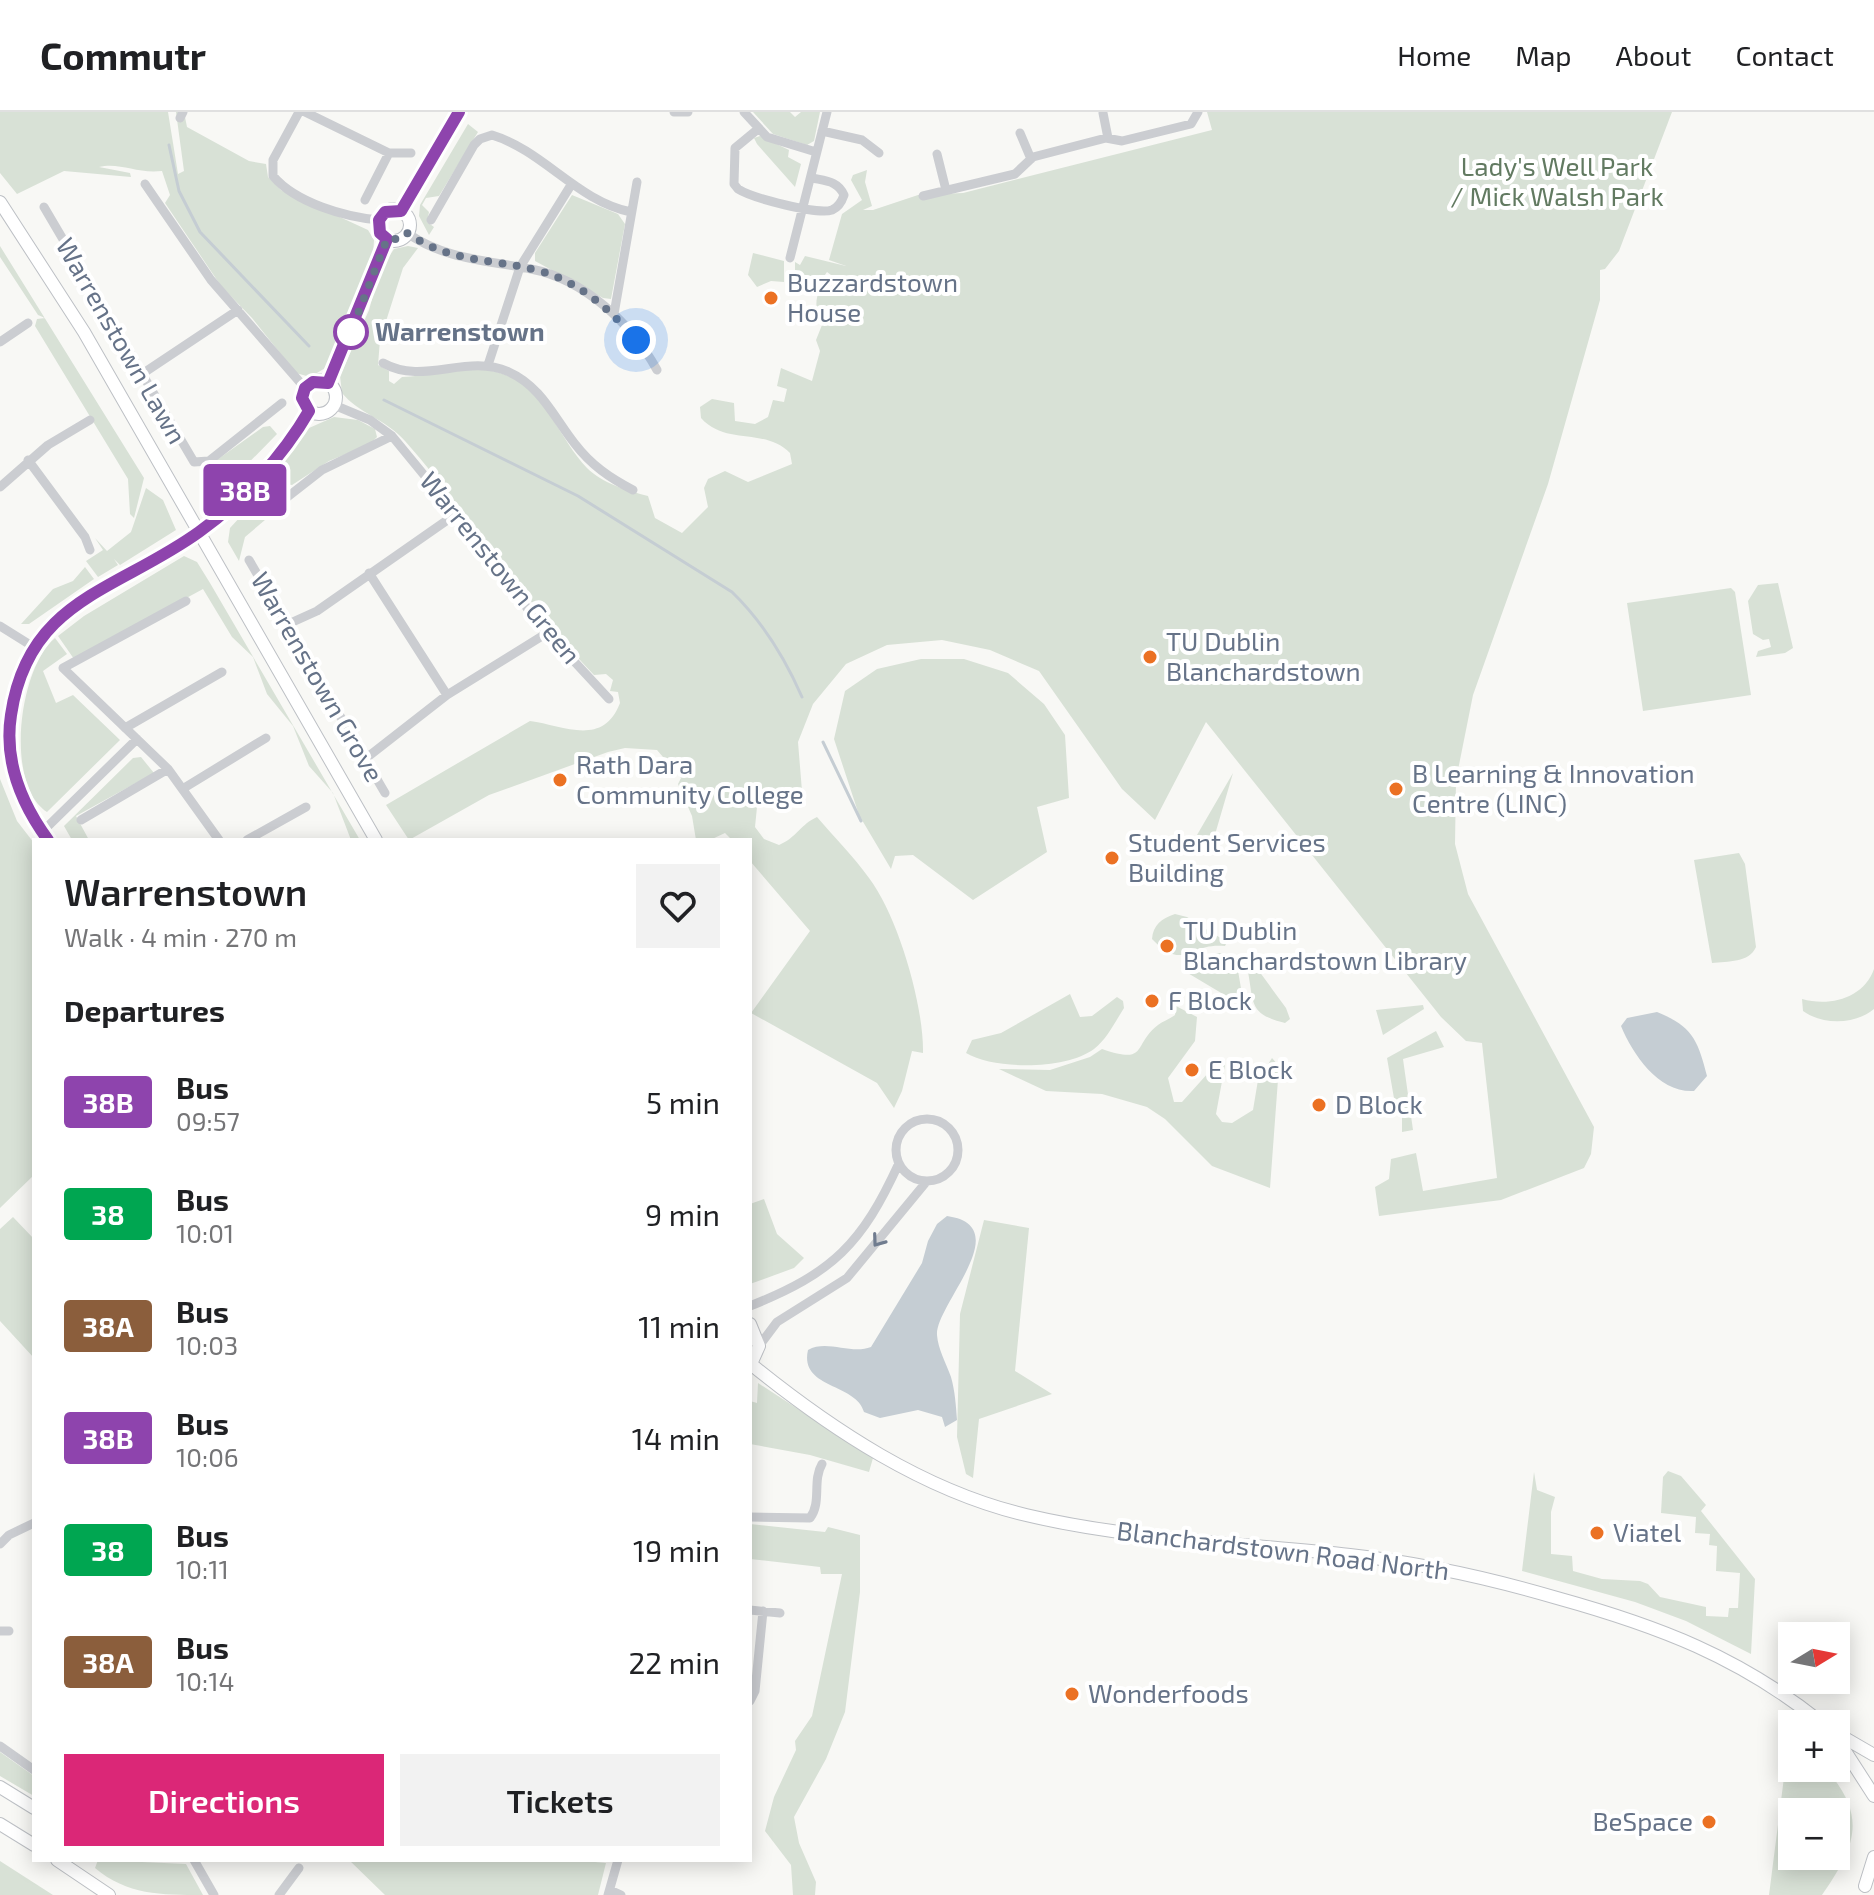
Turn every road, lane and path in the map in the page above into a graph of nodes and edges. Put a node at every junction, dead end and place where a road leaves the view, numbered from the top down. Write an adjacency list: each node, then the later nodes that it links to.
1 (302, 112): 14 (street); 31 (street)
2 (459, 112): 29 (main road)
3 (674, 112): 4 (street)
4 (688, 112)
5 (744, 112): 9 (street)
6 (827, 112): 10 (street)
7 (1198, 112): 12 (street)
8 (1103, 113): 12 (street)
9 (758, 129): 13 (street); 28 (street)
10 (822, 131): 13 (street); 16 (street)
11 (1020, 133): 18 (street)
12 (1108, 138): 18 (street)
13 (816, 152): 19 (street)
14 (389, 153): 15 (street); 25 (street)
15 (411, 153)
16 (879, 153)
17 (937, 154): 23 (street)
18 (1031, 159): 23 (street)
19 (812, 178): 28 (street); 28 (street)
20 (637, 182): 30 (street)
21 (145, 184): 37 (street)
22 (571, 185): 30 (street); 32 (street); 36 (street)
23 (946, 190): 24 (street)
24 (923, 196)
25 (365, 200)
26 (0, 202): 57 (main road)
27 (44, 207): 44 (street, Warrenstown Lawn)
28 (803, 208): 35 (street)
29 (401, 211): 31 (main road); 33 (main road)
30 (631, 212): 38 (street)
31 (379, 220): 34 (main road)
32 (431, 220)
33 (407, 233): 34 (main road); 36 (street)
34 (387, 239): 45 (main road)
35 (790, 258)
36 (520, 267): 38 (street); 42 (street)
37 (238, 310): 44 (street); 46 (street)
38 (614, 314): 43 (street)
39 (28, 323): 40 (street)
40 (0, 342)
41 (383, 363): 42 (street)
42 (488, 365): 54 (street)
43 (657, 370)
44 (142, 374): 47 (street, Warrenstown Lawn)
45 (328, 383): 46 (main road); 48 (main road)
46 (305, 388): 49 (main road)
47 (282, 403)
48 (334, 405): 49 (main road); 51 (street, Warrenstown Green)
49 (309, 411): 57 (main road)
50 (90, 420): 52 (street)
51 (392, 436): 55 (street); 56 (street, Warrenstown Green)
52 (28, 460): 53 (street); 58 (street)
53 (0, 487)
54 (633, 490)
55 (281, 502)
56 (456, 514): 60 (street); 64 (street, Warrenstown Green)
57 (198, 533): 65 (main road); 81 (main road)
58 (90, 550)
59 (249, 560): 62 (street, Warrenstown Grove)
60 (369, 573): 62 (street); 67 (street)
61 (186, 601): 69 (street)
62 (286, 625): 72 (street, Warrenstown Grove)
63 (0, 626): 65 (street)
64 (547, 633): 67 (street); 68 (street, Warrenstown Green)
65 (32, 646): 78 (main road)
66 (222, 672): 69 (street)
67 (447, 695): 72 (street)
68 (609, 699)
69 (125, 728): 71 (street)
70 (266, 738): 74 (street)
71 (137, 739): 73 (street); 78 (street)
72 (365, 759): 75 (street, Warrenstown Grove)
73 (168, 769): 74 (street); 77 (street)
74 (184, 788): 79 (street)
75 (385, 793)
76 (306, 807): 80 (street)
77 (81, 820)
78 (45, 836)
79 (214, 838)
80 (251, 838)
81 (375, 838)
82 (899, 1163): 83 (street); 83 (street); 84 (street)
83 (927, 1181): 86 (street, one-way to 86)
84 (752, 1305)
85 (752, 1329): 86 (main road)
86 (759, 1346): 87 (main road)
87 (752, 1363)
88 (752, 1366): 97 (main road, Blanchardstown Road North)
89 (822, 1464): 90 (street)
90 (752, 1517)
91 (32, 1524): 92 (street)
92 (0, 1544)
93 (752, 1610): 94 (street)
94 (763, 1611): 95 (street); 96 (street)
95 (780, 1613)
96 (752, 1697)
97 (1804, 1710)
98 (1850, 1742): 100 (main road)
99 (0, 1746): 102 (street)
100 (1874, 1755)
101 (1850, 1757): 104 (main road)
102 (32, 1769)
103 (0, 1787): 105 (main road)
104 (1874, 1796)
105 (32, 1807)
106 (0, 1824): 107 (main road)
107 (32, 1844)
108 (1874, 1857): 113 (main road)
109 (60, 1862): 115 (main road)
110 (195, 1862): 116 (street)
111 (617, 1862): 114 (street)
112 (299, 1868): 117 (street)
113 (1866, 1887)
114 (609, 1892): 118 (street)
115 (109, 1895)
116 (214, 1895)
117 (279, 1895)
118 (621, 1895)

